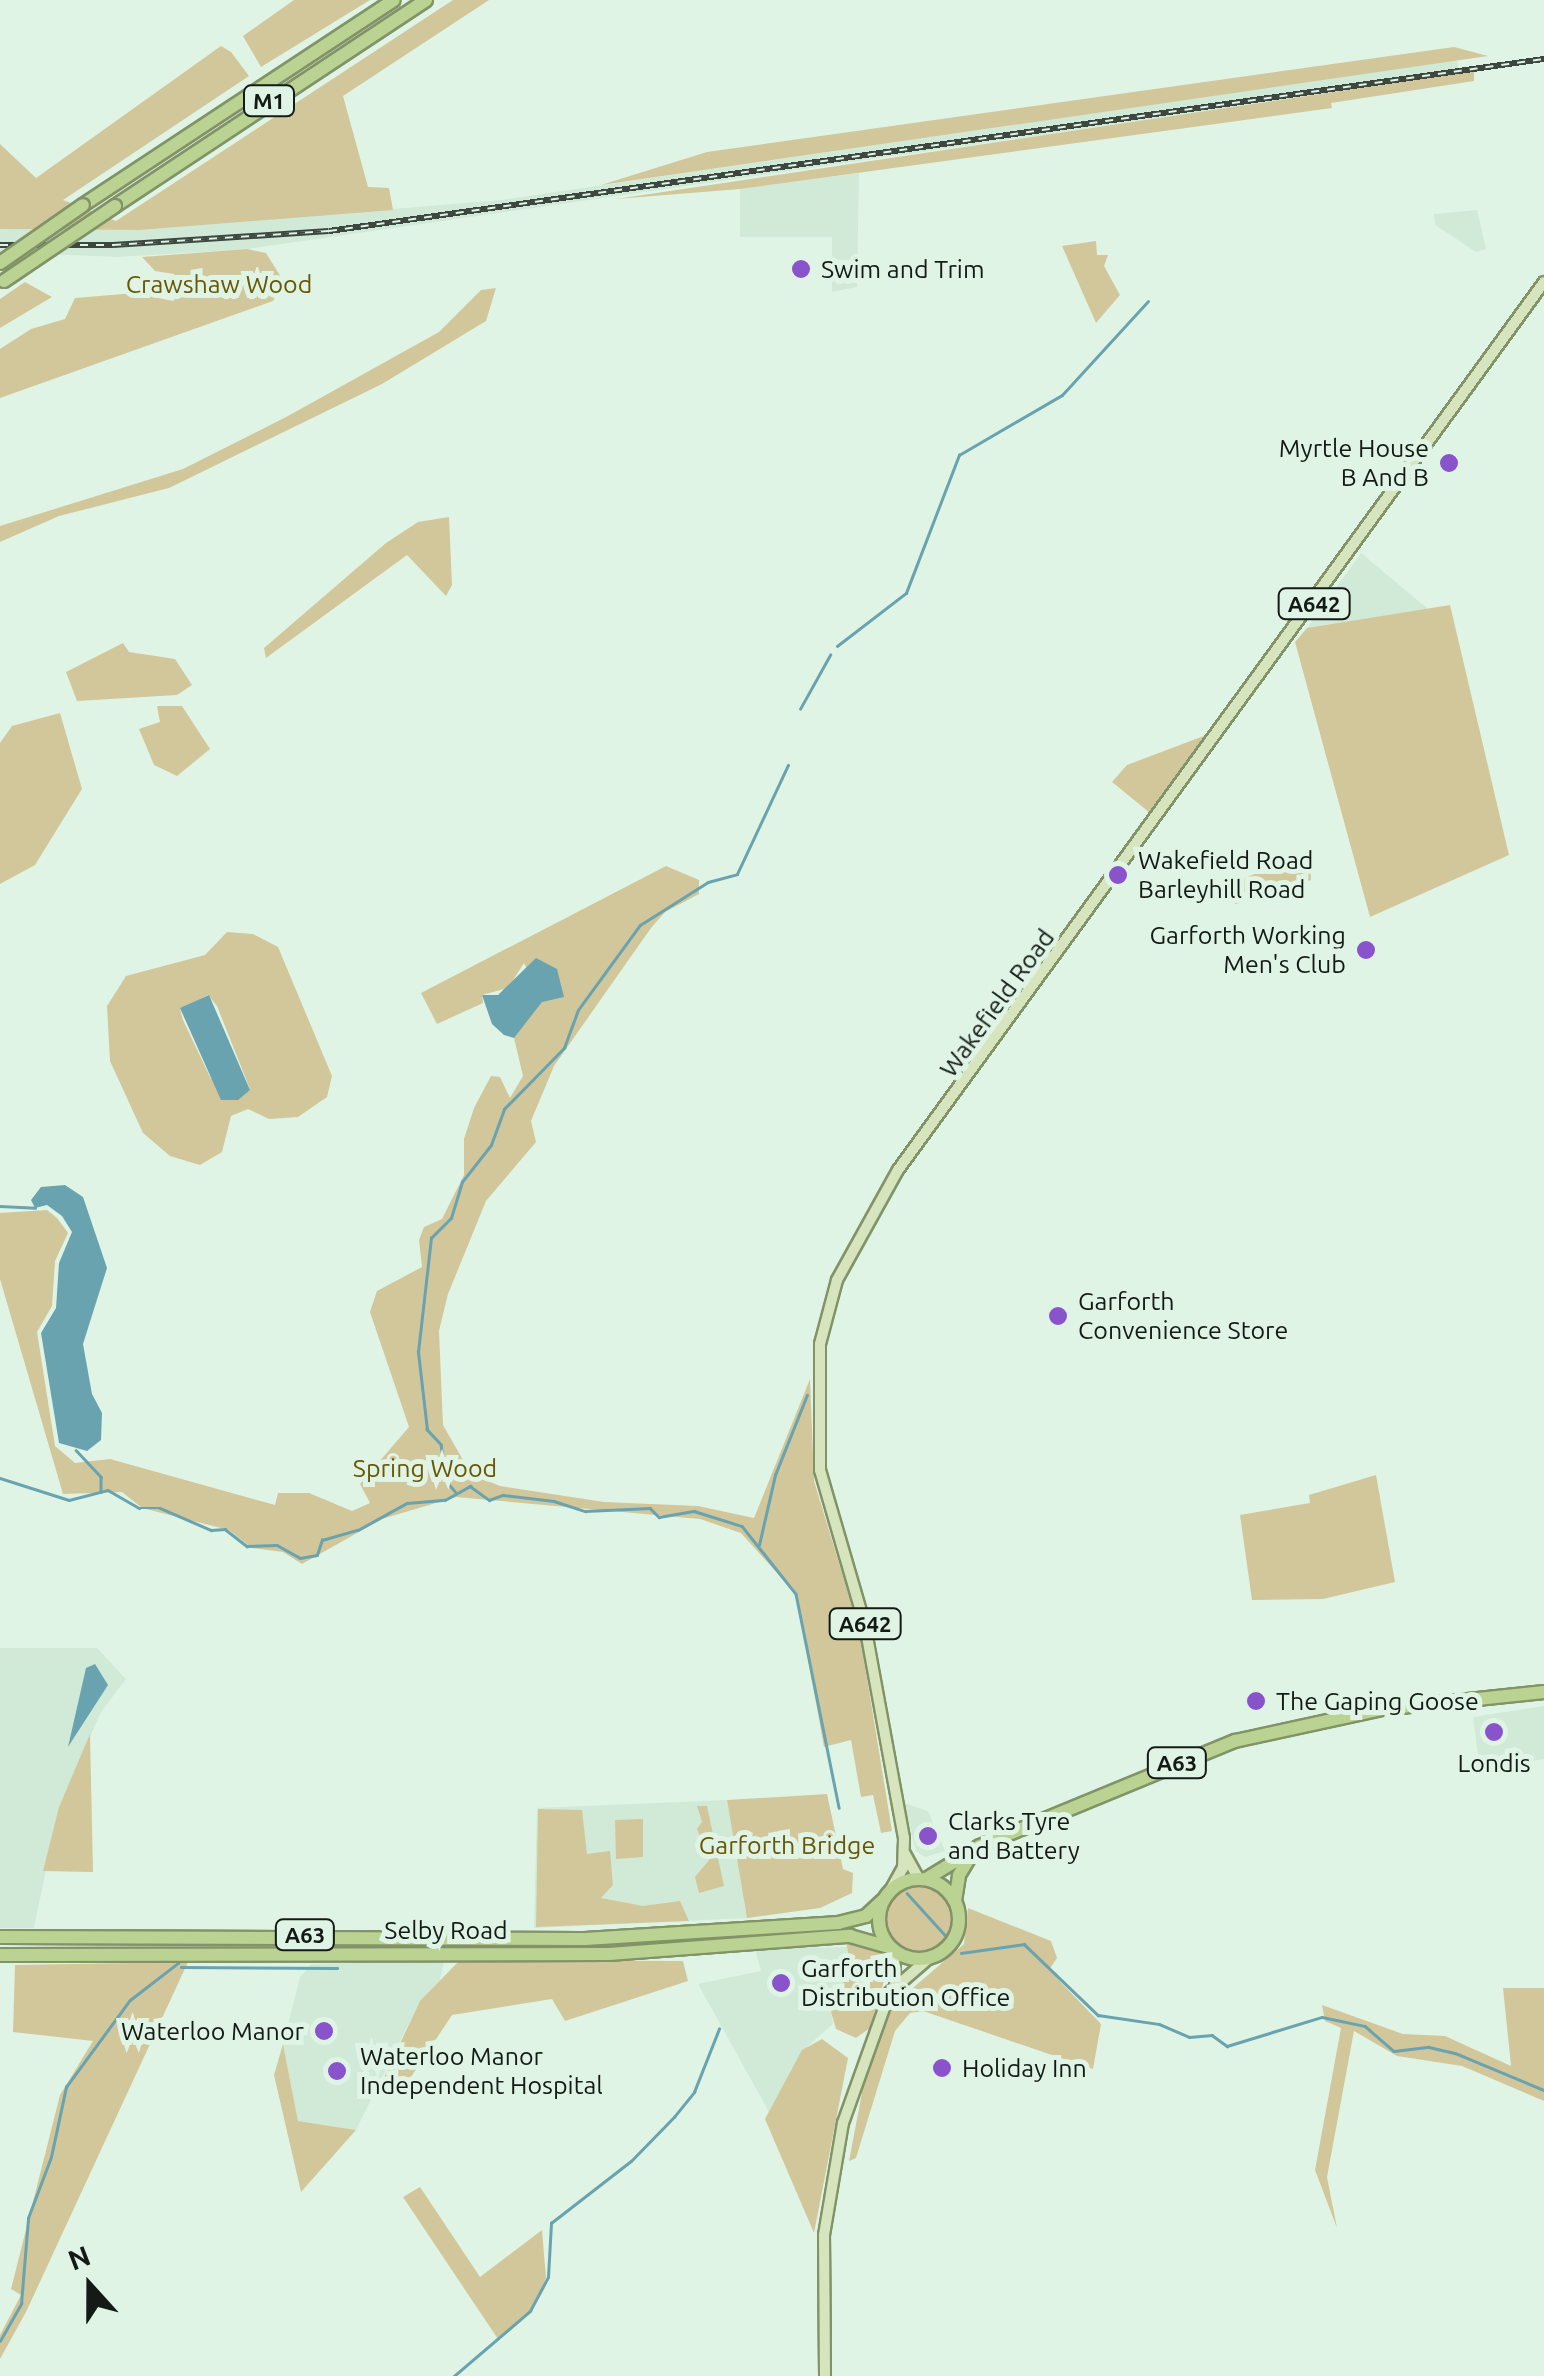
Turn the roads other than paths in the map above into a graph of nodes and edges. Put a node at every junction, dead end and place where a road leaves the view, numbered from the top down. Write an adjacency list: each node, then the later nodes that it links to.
1 (394, 0): 3 (highway, M1, bridge)
2 (426, 0): 5 (highway, M1, bridge)
3 (0, 263)
4 (1544, 282): 8 (main road, Wakefield Road / A642)
5 (2, 283)
6 (1544, 1692): 7 (highway, A63)
7 (980, 1846): 9 (highway, A63); 11 (highway)
8 (905, 1854): 9 (main road, Wakefield Road / A642); 10 (main road)
9 (922, 1879): 10 (highway); 11 (highway)
10 (886, 1896): 12 (highway, Selby Road / A63); 13 (highway)
11 (955, 1901): 15 (highway)
12 (0, 1938)
13 (891, 1949): 14 (highway, Selby Road / A63); 15 (highway); 16 (main road)
14 (0, 1954)
15 (928, 1959): 16 (main road)
16 (895, 1985): 17 (main road)
17 (825, 2376)

